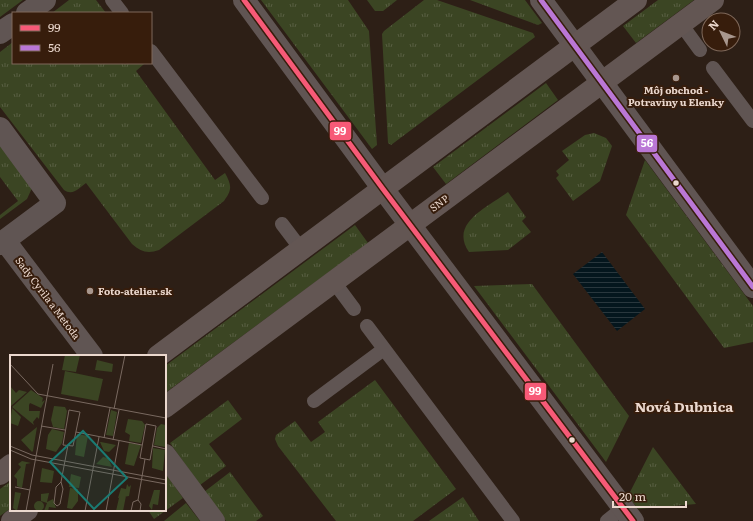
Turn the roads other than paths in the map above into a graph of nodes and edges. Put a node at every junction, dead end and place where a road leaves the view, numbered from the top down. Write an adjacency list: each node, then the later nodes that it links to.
1 (44, 0): 7 (street)
2 (112, 0): 8 (lane)
3 (244, 0): 19 (street)
4 (541, 0): 12 (street)
5 (636, 0): 12 (street)
6 (713, 0): 9 (street, SNP)
7 (28, 12)
8 (121, 12)
9 (681, 24): 13 (lane); 16 (street, SNP)
10 (12, 25): 11 (street)
11 (0, 33)
12 (574, 45): 16 (street); 19 (street)
13 (700, 50)
14 (152, 52): 20 (lane)
15 (713, 68): 17 (lane)
16 (601, 82): 22 (street, SNP); 26 (street)
17 (753, 121)
18 (0, 128): 23 (street, Sady Cyrila a Metoda)
19 (383, 189): 22 (street); 24 (street)
20 (262, 198)
21 (282, 224): 24 (lane)
22 (410, 225): 25 (street, SNP); 38 (street)
23 (2, 242): 30 (street, Sady Cyrila a Metoda)
24 (301, 250): 31 (street)
25 (334, 282): 27 (lane); 33 (street, SNP)
26 (753, 287)
27 (354, 309)
28 (367, 326): 29 (lane)
29 (384, 349): 32 (lane); 41 (lane)
30 (91, 355)
31 (159, 355)
32 (314, 401)
33 (166, 406)
34 (166, 456): 40 (street)
35 (10, 467): 36 (street)
36 (0, 474)
37 (26, 511): 39 (street)
38 (621, 517)
39 (12, 521)
40 (214, 521)
41 (513, 521)

